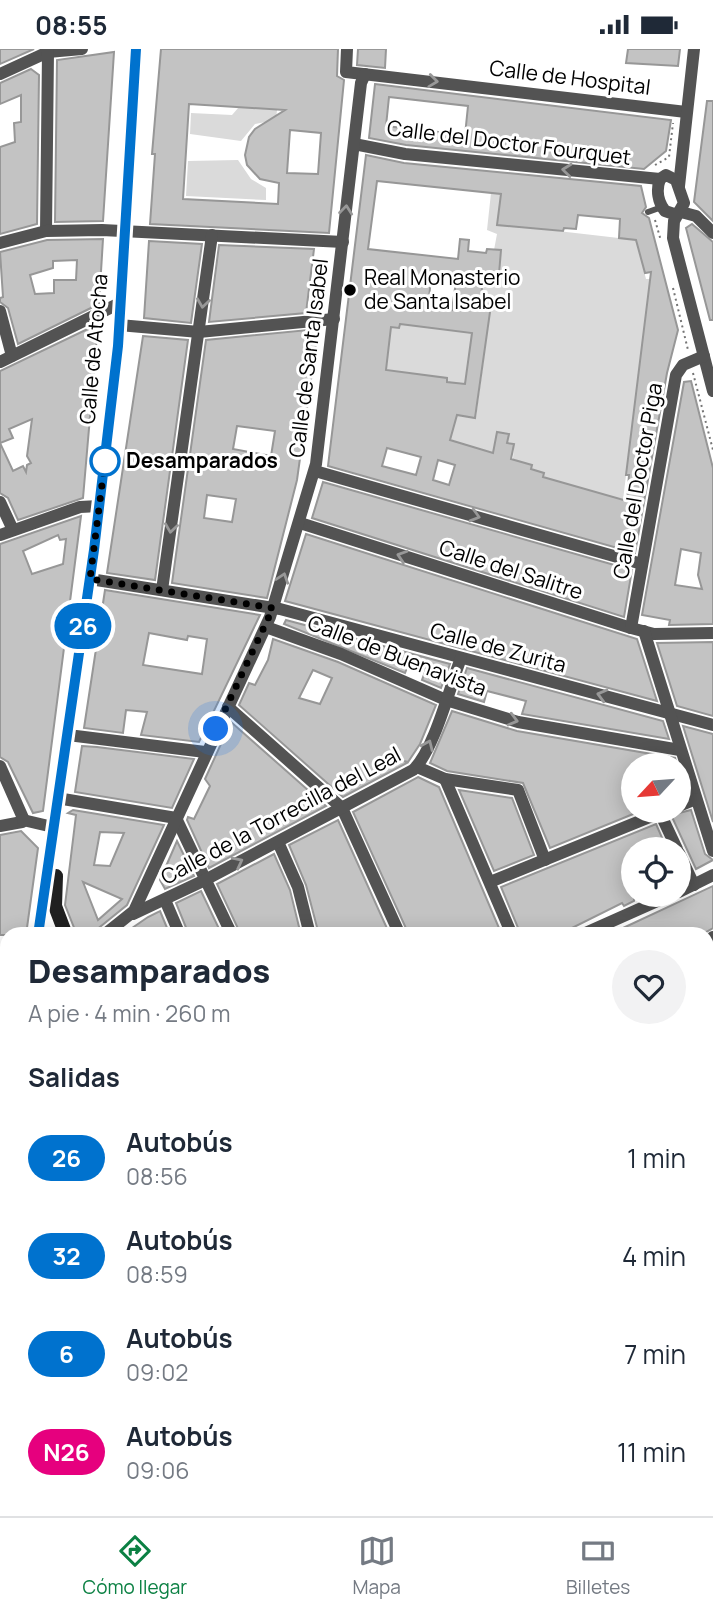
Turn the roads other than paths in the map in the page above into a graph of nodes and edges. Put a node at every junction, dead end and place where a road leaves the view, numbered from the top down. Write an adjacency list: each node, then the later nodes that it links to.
1 (82, 49): 5 (street)
2 (136, 49): 15 (street, Calle de Atocha)
3 (347, 49): 7 (street)
4 (694, 49): 8 (street)
5 (48, 51): 6 (street); 14 (street)
6 (0, 74)
7 (365, 74): 8 (street, Calle de Hospital, one-way to 8); 9 (street, Calle de Santa Isabel)
8 (686, 112): 10 (street)
9 (354, 144): 11 (street, Calle del Doctor Fourquet, one-way to 9); 18 (street, Calle de Santa Isabel, one-way to 9)
10 (682, 147): 11 (street); 12 (street)
11 (663, 177): 12 (street); 13 (street)
12 (679, 186): 13 (street)
13 (679, 213): 16 (street); 25 (street)
14 (46, 231): 15 (street); 19 (street)
15 (125, 231): 17 (street); 20 (street, Calle de Atocha)
16 (713, 233)
17 (212, 235): 18 (street); 24 (street, one-way to 24)
18 (343, 242): 22 (street, Calle de Santa Isabel)
19 (0, 243)
20 (120, 303): 23 (street, Calle de Atocha); 26 (street)
21 (0, 311): 26 (street)
22 (334, 320): 24 (street); 28 (street, Calle de Santa Isabel)
23 (120, 325): 24 (street); 30 (street, Calle de Atocha)
24 (199, 332): 36 (street, one-way to 36)
25 (704, 356): 27 (street); 34 (street, Calle del Doctor Piga)
26 (6, 359)
27 (713, 391)
28 (315, 471): 31 (street, Calle de Santa Isabel); 34 (street, one-way to 34)
29 (0, 502): 32 (street)
30 (99, 506): 32 (street); 35 (street, Calle de Atocha)
31 (300, 523): 37 (street, Calle de Santa Isabel, one-way to 31); 39 (street, Calle del Salitre, one-way to 31)
32 (13, 530): 33 (street)
33 (0, 535)
34 (642, 564): 39 (street, Calle del Doctor Piga)
35 (90, 579): 36 (street, Calle de Zurita); 46 (street, Calle de Atocha)
36 (162, 590): 37 (street, Calle de Zurita)
37 (273, 608): 38 (street, Calle de Santa Isabel); 41 (street, Calle de Zurita)
38 (266, 627): 42 (street, Calle de Buenavista); 43 (street, Calle de Santa Isabel)
39 (637, 630): 40 (street, Calle del Salitre); 44 (street)
40 (713, 633)
41 (461, 658): 42 (street, Calle de la Torrecilla del Leal); 44 (street, Calle de Zurita, one-way to 41)
42 (446, 700): 47 (street, Calle de Buenavista, one-way to 47); 50 (street, Calle de la Torrecilla del Leal, one-way to 42)
43 (228, 707): 48 (street, Calle de Santa Isabel); 55 (street)
44 (668, 713): 45 (street, Calle de Zurita); 47 (street)
45 (713, 725)
46 (68, 735): 48 (street); 52 (street, Calle de Atocha)
47 (680, 750): 53 (street)
48 (205, 752): 56 (street, Calle de Santa Isabel)
49 (0, 766): 57 (street)
50 (417, 767): 51 (street); 55 (street, Calle de la Torrecilla del Leal)
51 (445, 779): 63 (street); 69 (street)
52 (61, 798): 56 (street); 60 (street, Calle de Atocha); 74 (street, Calle de Atocha)
53 (696, 799): 54 (street); 62 (street)
54 (691, 801)
55 (342, 808): 61 (street, Calle de la Torrecilla del Leal); 79 (street)
56 (176, 818): 66 (street); 72 (street, Calle de Santa Isabel)
57 (23, 819): 59 (street); 60 (street)
58 (634, 823): 63 (street)
59 (0, 826)
60 (53, 827): 73 (street, Calle de Atocha)
61 (278, 842): 66 (street, Calle de la Torrecilla del Leal, one-way to 61); 78 (street)
62 (713, 851)
63 (545, 860): 69 (street)
64 (713, 875): 67 (street)
65 (691, 879): 67 (street)
66 (205, 880): 70 (street, Calle de la Torrecilla del Leal); 77 (street)
67 (694, 885): 68 (street)
68 (691, 886)
69 (494, 888): 80 (street)
70 (165, 900): 72 (street, Calle de la Torrecilla del Leal); 76 (street)
71 (644, 907): 81 (street)
72 (133, 914): 75 (street, Calle de Santa Isabel)
73 (39, 927)
74 (63, 927)
75 (115, 927)
76 (177, 927)
77 (228, 927)
78 (308, 927)
79 (396, 927)
80 (509, 927)
81 (599, 927)

